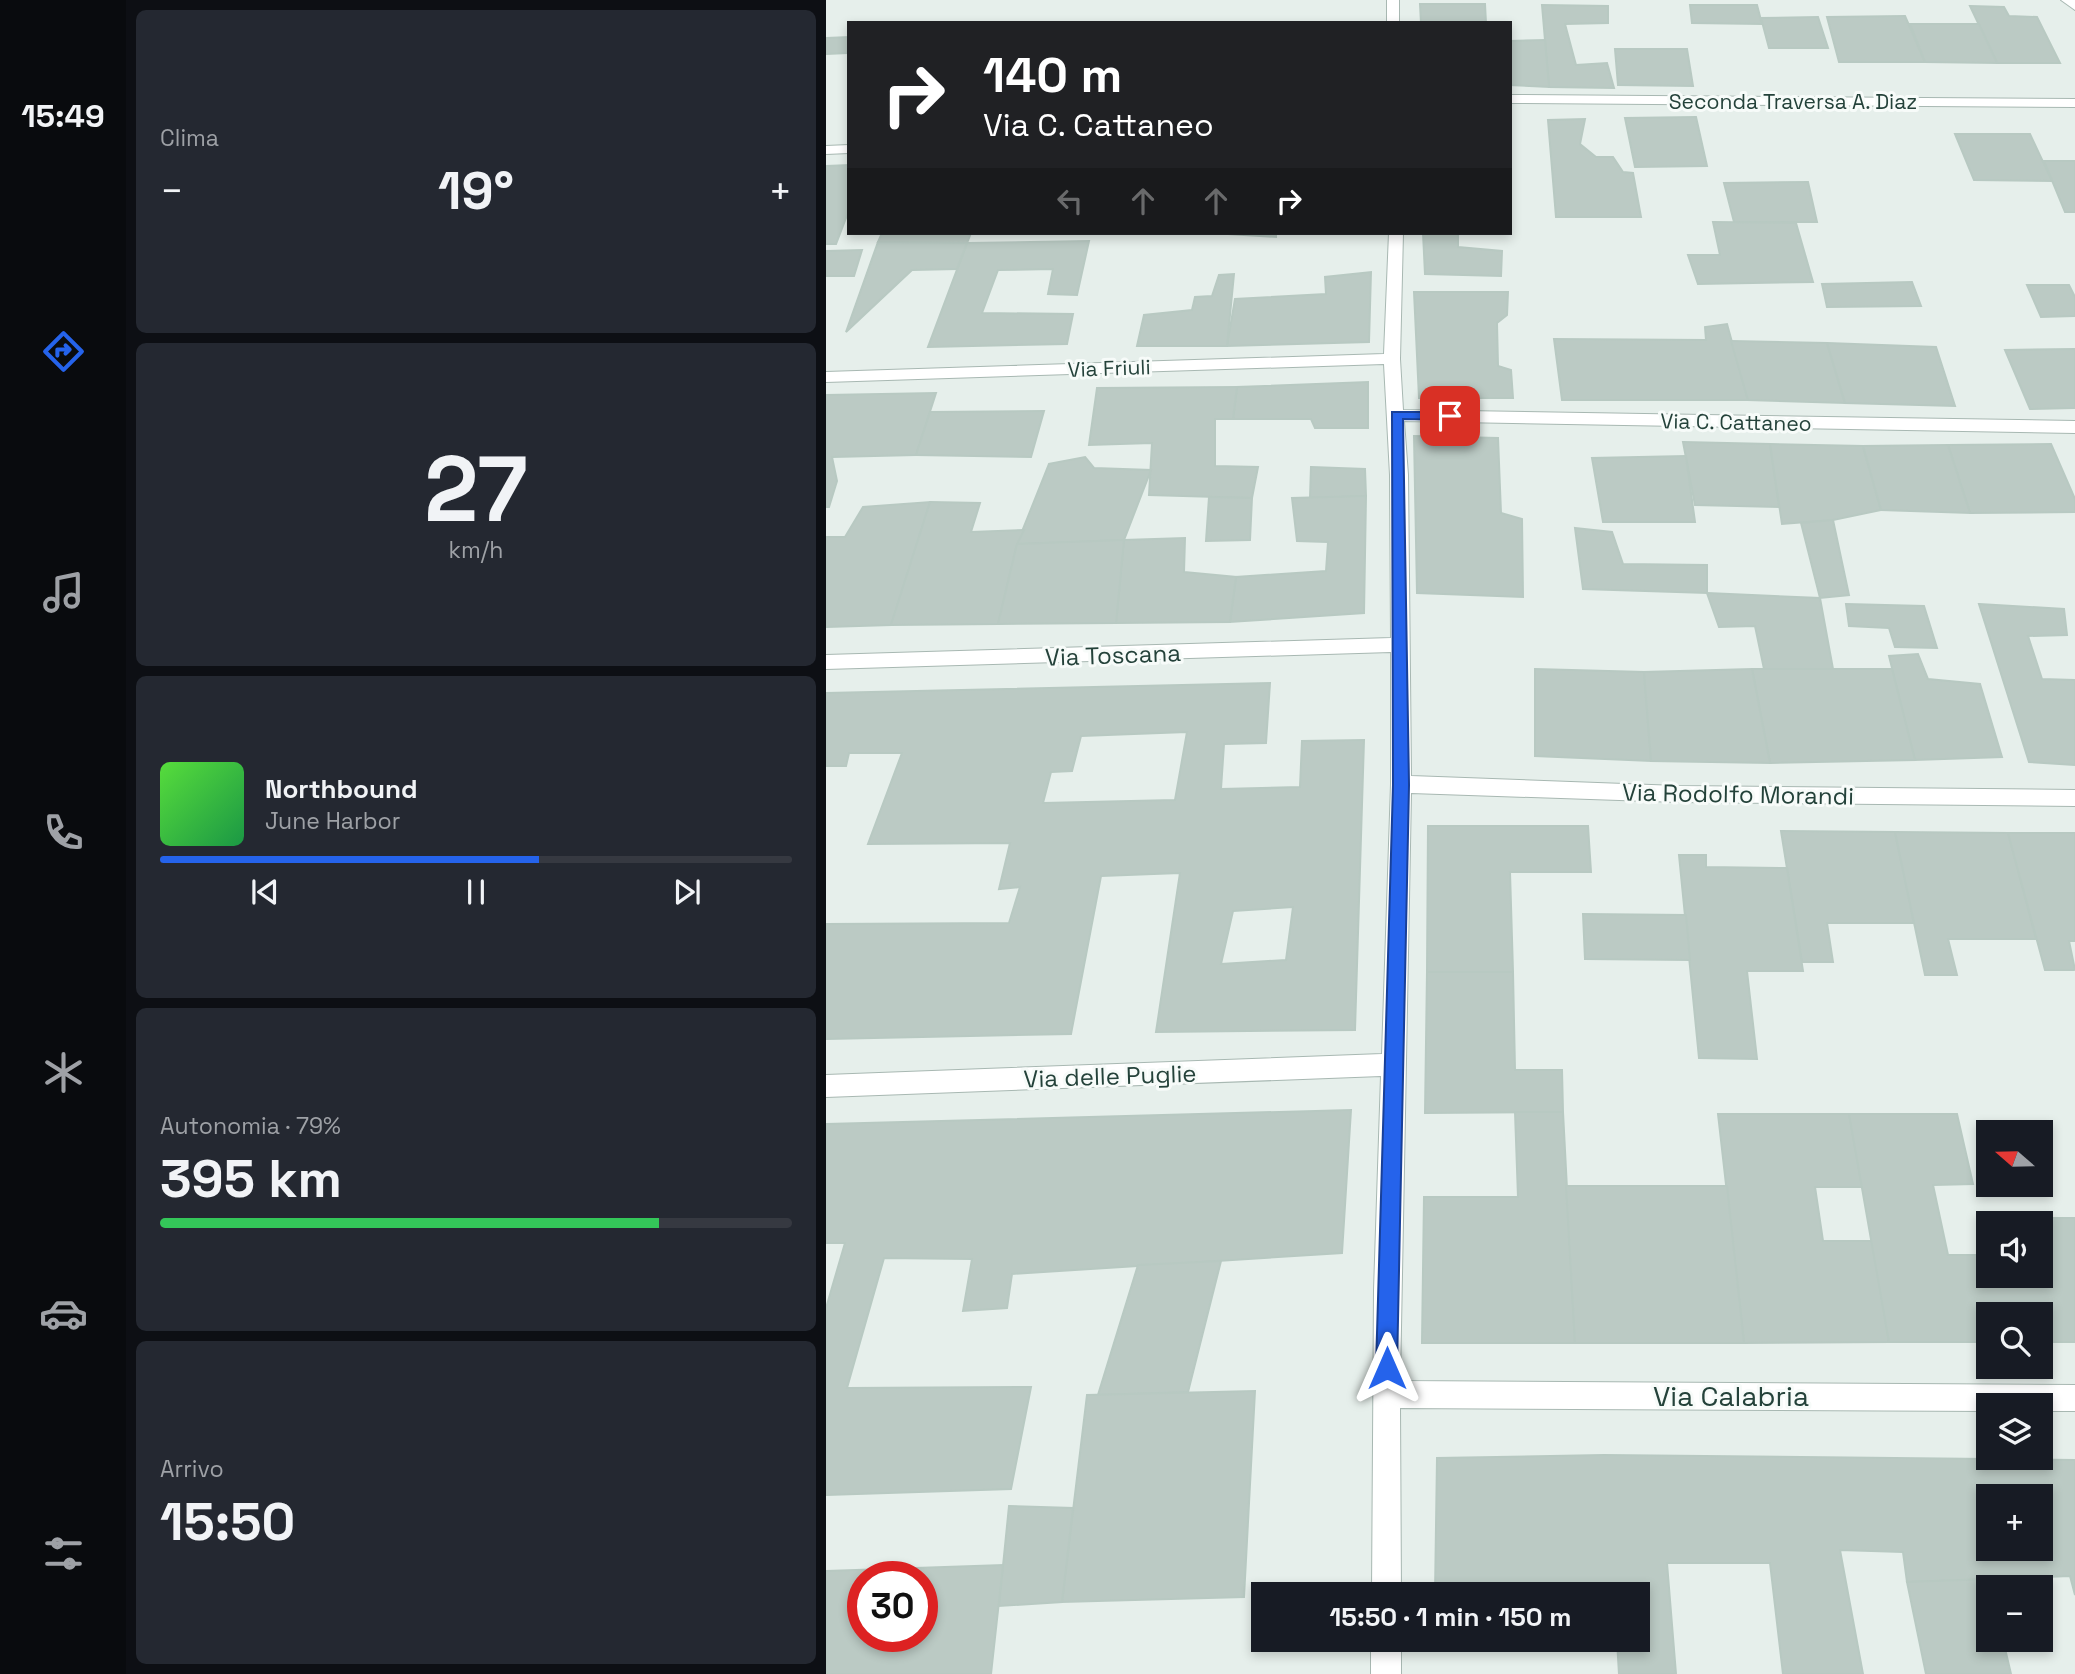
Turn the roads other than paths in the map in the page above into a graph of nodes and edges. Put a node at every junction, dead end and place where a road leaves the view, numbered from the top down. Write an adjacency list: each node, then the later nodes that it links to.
1 (1392, 0): 4 (street)
2 (2067, 0): 3 (street)
3 (2075, 6)
4 (1394, 21)
5 (1512, 99): 6 (street, Seconda Traversa A. Diaz)
6 (2075, 103)
7 (847, 149): 8 (street)
8 (826, 150)
9 (1396, 235): 10 (street)
10 (1392, 359): 11 (street, Via Friuli); 12 (street)
11 (826, 377)
12 (1397, 415): 13 (street, Via C. Cattaneo); 14 (street)
13 (2075, 427)
14 (1400, 645): 15 (street, Via Toscana); 16 (street)
15 (826, 662)
16 (1401, 785): 17 (street, Via Rodolfo Morandi); 18 (street)
17 (2075, 798)
18 (1393, 1065): 19 (street, Via delle Puglie); 20 (street)
19 (826, 1086)
20 (1387, 1394): 21 (street, Via Calabria); 22 (street)
21 (2075, 1398)
22 (1386, 1582)
23 (1386, 1652): 24 (street)
24 (1386, 1674)

